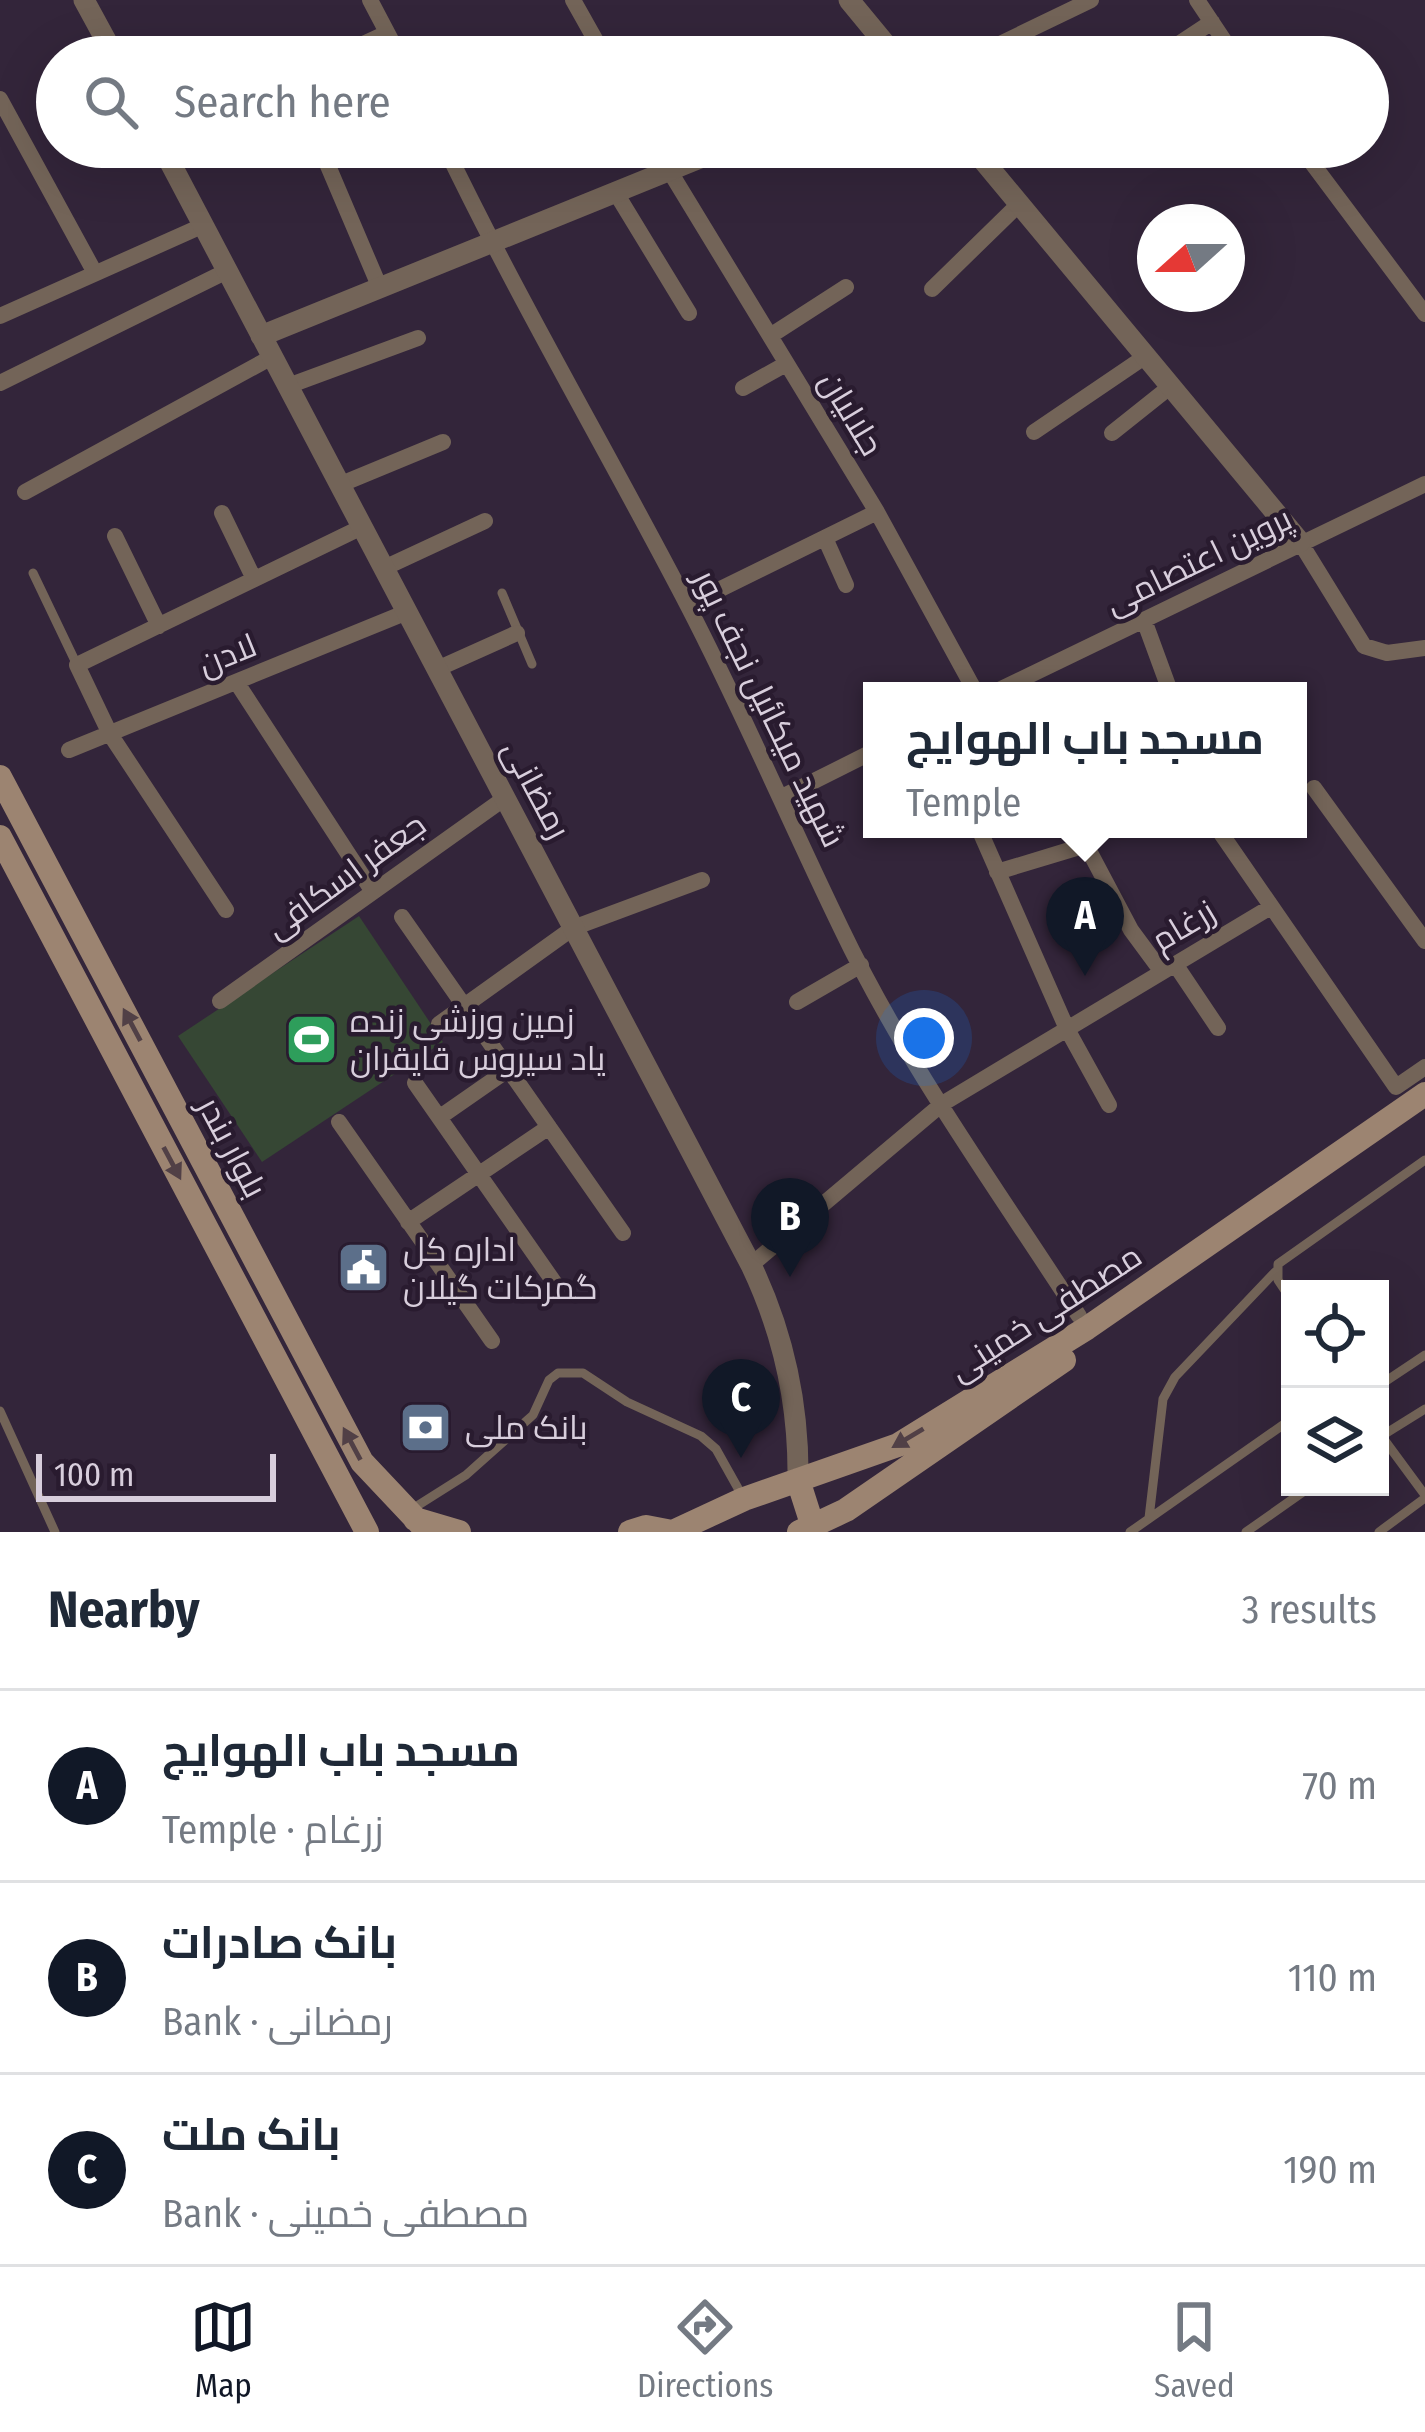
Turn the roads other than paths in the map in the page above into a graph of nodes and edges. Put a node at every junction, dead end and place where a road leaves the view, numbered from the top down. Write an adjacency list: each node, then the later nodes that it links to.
1 (84, 0): 9 (street)
2 (370, 0): 8 (street)
3 (573, 0): 12 (street)
4 (849, 0): 13 (street)
5 (1091, 0): 14 (street)
6 (1197, 0): 7 (street)
7 (1212, 22): 15 (street); 16 (street)
8 (387, 33): 10 (street); 11 (street)
9 (104, 36)
10 (380, 36)
11 (389, 36)
12 (593, 36)
13 (879, 36)
14 (1016, 36)
15 (1191, 36)
16 (1221, 36)
17 (0, 99): 18 (street)
18 (36, 165)
19 (38, 168): 33 (street)
20 (173, 168): 30 (street, رمضانی)
21 (329, 168): 35 (street)
22 (455, 168): 31 (street, شهید میکائیل نجف پور)
23 (667, 168): 27 (street, جلالیان)
24 (678, 168): 27 (street)
25 (990, 168): 29 (street)
26 (1316, 168): 38 (street)
27 (669, 172): 28 (street); 41 (street, جلالیان)
28 (616, 194): 31 (street); 37 (street)
29 (1020, 203): 36 (street); 43 (street)
30 (204, 225): 32 (street, رمضانی); 33 (street)
31 (491, 243): 35 (street); 68 (street, شهید میکائیل نجف پور)
32 (227, 271): 40 (street, رمضانی); 46 (street)
33 (95, 273): 39 (street)
34 (846, 287): 41 (street)
35 (380, 288): 40 (street)
36 (932, 289)
37 (689, 313)
38 (1425, 314)
39 (0, 316)
40 (261, 336): 44 (street, رمضانی)
41 (770, 336): 45 (street, جلالیان)
42 (418, 338): 47 (street)
43 (1146, 356): 48 (street); 50 (street)
44 (272, 357): 47 (street, رمضانی); 55 (street)
45 (786, 364): 49 (street); 56 (street, جلالیان)
46 (0, 383)
47 (288, 386): 53 (street, رمضانی)
48 (1171, 386): 51 (street); 62 (street)
49 (743, 388)
50 (1034, 432)
51 (1112, 433)
52 (442, 442): 53 (street)
53 (339, 484): 59 (street, رمضانی)
54 (1425, 484): 62 (street, پروین اعتصامی)
55 (25, 492)
56 (877, 512): 61 (street); 77 (street, جلالیان)
57 (222, 513): 65 (street)
58 (485, 521): 63 (street)
59 (362, 527): 63 (street, رمضانی); 65 (street)
60 (115, 536): 71 (street)
61 (825, 538): 66 (street); 68 (street)
62 (1300, 542): 70 (street, پروین اعتصامی); 73 (street)
63 (384, 568): 69 (street, رمضانی)
64 (33, 573): 75 (lane)
65 (254, 579): 71 (street)
66 (846, 585)
67 (502, 593): 72 (lane)
68 (688, 605): 86 (street, شهید میکائیل نجف پور)
69 (407, 612): 76 (street, رمضانی); 80 (street, لادن)
70 (1144, 620): 78 (street, پروین اعتصامی); 79 (street)
71 (159, 626): 75 (street)
72 (517, 633): 74 (lane); 76 (street)
73 (1425, 648)
74 (532, 664)
75 (77, 665): 81 (street)
76 (437, 669): 87 (street, رمضانی)
77 (970, 682)
78 (1016, 682)
79 (1167, 682)
80 (237, 683): 81 (street, لادن); 93 (street)
81 (110, 734): 82 (street, لادن); 95 (street)
82 (69, 750)
83 (863, 756): 86 (street)
84 (0, 777): 109 (main road, بلوار بندر, one-way to 84)
85 (1314, 788): 98 (street)
86 (784, 796): 99 (street, شهید میکائیل نجف پور)
87 (505, 798): 93 (street, جعفر اسکافی); 97 (street, رمضانی)
88 (0, 837): 111 (main road, بلوار بندر)
89 (983, 838): 91 (street)
90 (1224, 838): 94 (street)
91 (997, 872): 100 (street); 106 (street)
92 (702, 880): 97 (street)
93 (373, 892): 101 (street, جعفر اسکافی)
94 (1269, 908): 100 (street, زرغام); 107 (street)
95 (226, 910)
96 (402, 916): 103 (street)
97 (573, 928): 103 (street); 123 (street, رمضانی)
98 (1425, 941)
99 (861, 965): 102 (street); 113 (street, شهید میکائیل نجف پور)
100 (1168, 968): 105 (street); 106 (street, زرغام)
101 (220, 1001)
102 (796, 1002)
103 (465, 1005): 104 (street); 108 (street)
104 (439, 1024)
105 (1218, 1028)
106 (1066, 1029): 113 (street, زرغام); 114 (street)
107 (1425, 1067)
108 (508, 1069): 116 (street); 118 (street)
109 (159, 1078): 111 (main road); 141 (main road, بلوار بندر, one-way to 109)
110 (415, 1083): 116 (street)
111 (134, 1091): 144 (main road, بلوار بندر, one-way to 144)
112 (1425, 1094): 136 (main road, مصطفی خمینی, one-way to 136)
113 (942, 1104): 123 (street, زرغام); 127 (street, شهید میکائیل نجف پور)
114 (1109, 1106)
115 (1425, 1107): 142 (main road, مصطفی خمینی)
116 (440, 1117): 120 (street)
117 (339, 1122): 121 (street)
118 (549, 1127): 120 (street); 122 (street)
119 (1425, 1160): 124 (lane)
120 (476, 1176): 121 (street); 126 (street)
121 (408, 1222): 128 (street)
122 (623, 1233)
123 (751, 1265): 136 (street, رمضانی)
124 (1275, 1272): 125 (lane); 140 (lane)
125 (1281, 1282)
126 (556, 1285)
127 (1079, 1316)
128 (492, 1341)
129 (1425, 1355): 130 (lane)
130 (1389, 1379)
131 (1425, 1408): 134 (lane)
132 (0, 1411): 143 (lane)
133 (1281, 1426): 140 (lane)
134 (1389, 1430)
135 (1389, 1448): 138 (lane)
136 (798, 1480): 139 (main road, مصطفی خمینی); 142 (main road)
137 (1297, 1496): 149 (lane)
138 (1425, 1497): 150 (lane)
139 (744, 1499): 141 (lane); 147 (main road, مصطفی خمینی)
140 (1149, 1518): 148 (lane)
141 (415, 1521): 145 (main road)
142 (809, 1530)
143 (55, 1532)
144 (367, 1532)
145 (459, 1532)
146 (630, 1532): 147 (main road)
147 (673, 1532)
148 (1130, 1532)
149 (1246, 1532)
150 (1379, 1532)

